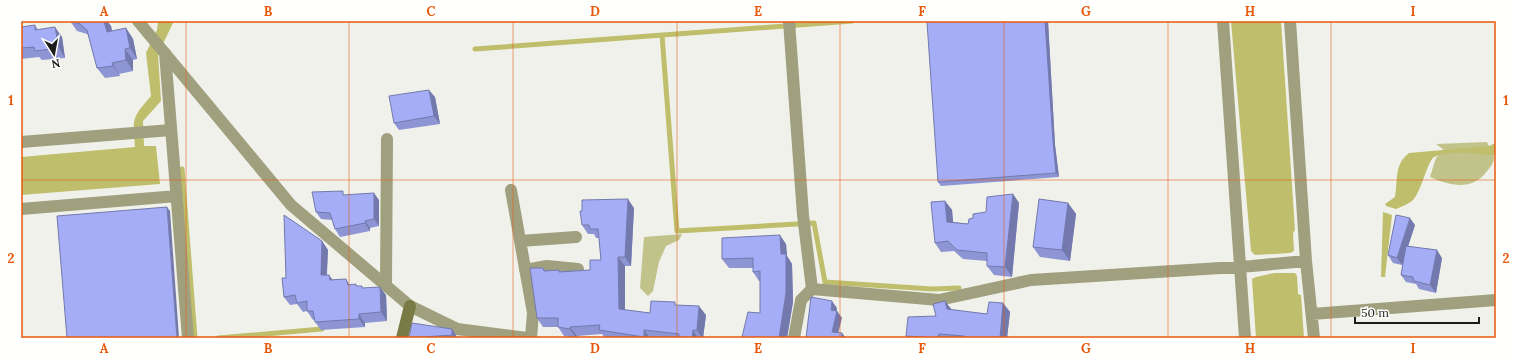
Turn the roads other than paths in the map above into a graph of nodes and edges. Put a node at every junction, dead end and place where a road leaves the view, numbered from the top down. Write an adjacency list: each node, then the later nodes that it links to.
1 (138, 21): 5 (street)
2 (789, 21): 20 (street)
3 (1223, 21): 16 (street)
4 (1290, 21): 15 (street)
5 (148, 26): 6 (street)
6 (165, 53): 7 (street); 19 (street)
7 (171, 130): 9 (street); 11 (street)
8 (387, 139): 19 (street)
9 (21, 142)
10 (511, 190): 14 (street)
11 (177, 196): 12 (street); 25 (street)
12 (21, 209)
13 (576, 236): 14 (street)
14 (520, 241): 18 (street)
15 (1302, 261): 16 (street); 23 (street)
16 (1246, 266): 20 (street); 30 (street)
17 (578, 269): 18 (street)
18 (526, 270): 28 (street)
19 (386, 284): 22 (street)
20 (812, 290): 29 (street)
21 (1496, 300): 23 (street)
22 (410, 306): 24 (street); 26 (street)
23 (1312, 314): 31 (street)
24 (457, 334): 27 (street)
25 (188, 338)
26 (402, 338)
27 (527, 338)
28 (531, 338)
29 (794, 338)
30 (1245, 338)
31 (1314, 338)

